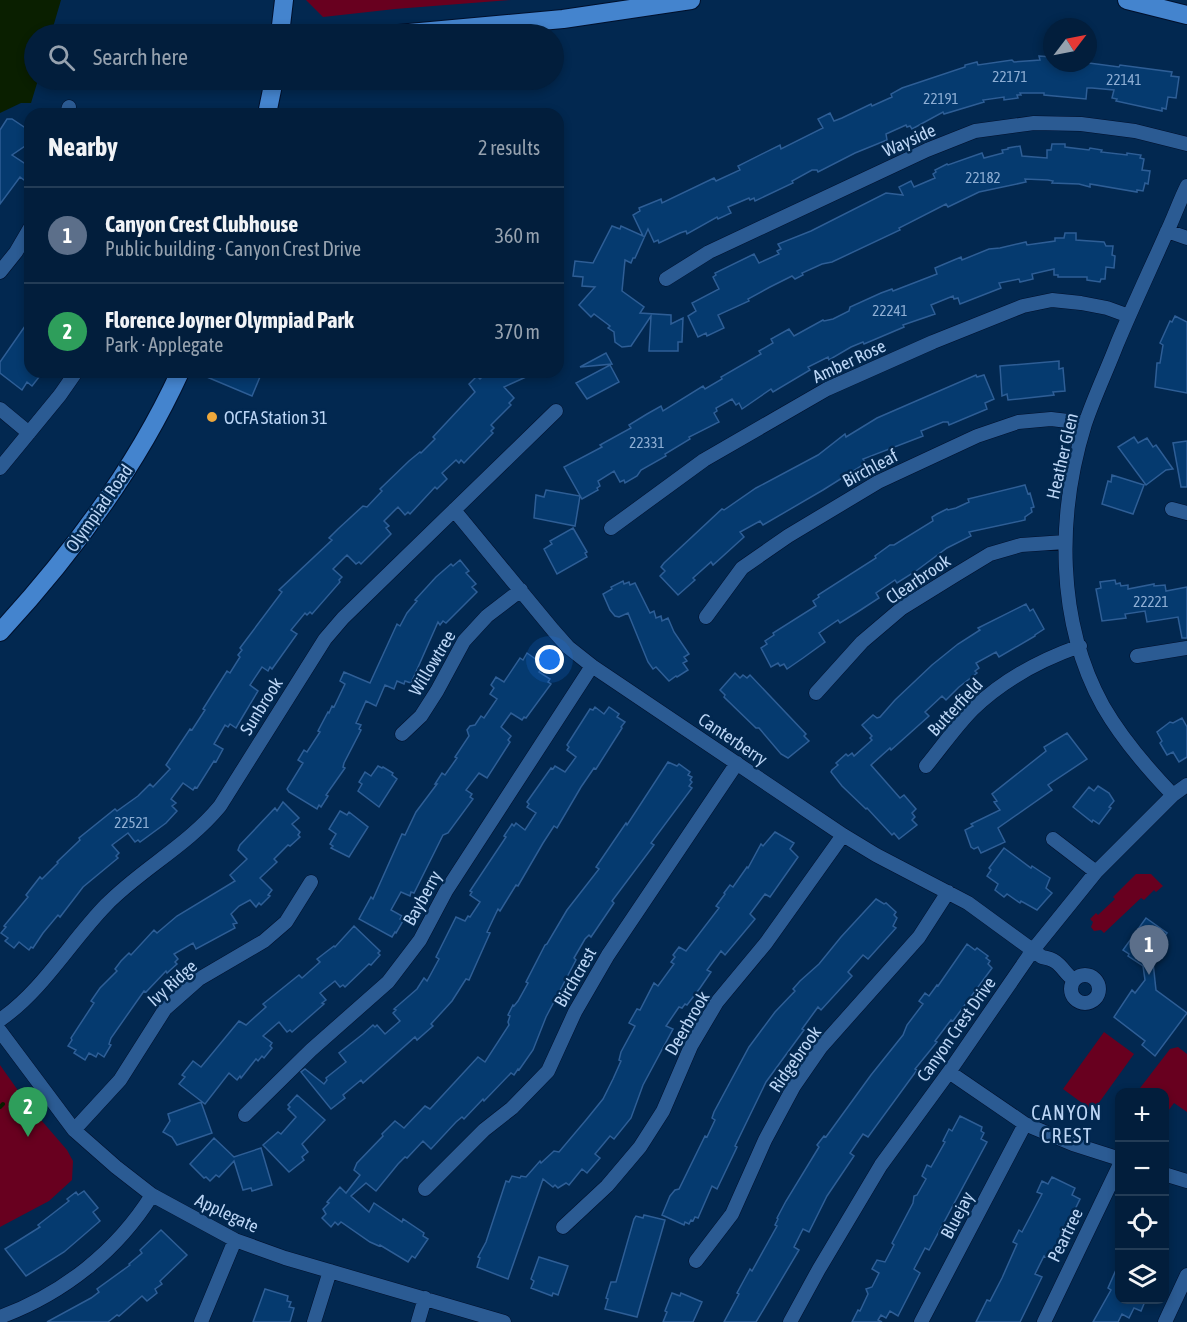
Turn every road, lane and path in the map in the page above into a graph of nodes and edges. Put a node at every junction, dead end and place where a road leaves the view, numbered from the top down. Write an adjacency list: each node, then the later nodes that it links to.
1 (284, 0): 5 (main road)
2 (692, 0): 6 (main road)
3 (1127, 0): 4 (main road)
4 (1187, 15)
5 (281, 24)
6 (508, 24)
7 (272, 90): 8 (main road)
8 (268, 108)
9 (1187, 144): 15 (street, Wayside)
10 (1187, 186): 11 (street, Heather Glen)
11 (1167, 231): 13 (street); 16 (street, Heather Glen)
12 (24, 238): 14 (street)
13 (1187, 238)
14 (0, 272)
15 (666, 279)
16 (1129, 316): 21 (street, Heather Glen); 27 (street, Amber Rose)
17 (71, 378): 22 (street)
18 (177, 378): 31 (main road, Olympiad Road)
19 (0, 408): 22 (street)
20 (556, 411): 25 (street, Sunbrook)
21 (1085, 423): 28 (street, Heather Glen); 30 (street, Birchleaf)
22 (29, 433): 23 (street)
23 (0, 468)
24 (1172, 509): 26 (street)
25 (454, 510): 29 (street, Canterberry); 49 (street, Sunbrook)
26 (1187, 513)
27 (611, 528)
28 (1065, 542): 32 (street, Heather Glen); 36 (street, Clearbrook)
29 (521, 590): 35 (street, Canterberry); 37 (street, Willowtree)
30 (706, 617)
31 (0, 632)
32 (1080, 646): 39 (street, Butterfield); 41 (street, Heather Glen)
33 (1187, 648): 34 (street)
34 (1137, 656)
35 (592, 666): 38 (street, Canterberry); 52 (street, Bayberry)
36 (816, 693)
37 (402, 734)
38 (737, 763): 42 (street, Canterberry); 59 (street, Birchcrest)
39 (926, 766)
40 (1187, 785): 41 (street, Canyon Crest Drive)
41 (1173, 795): 44 (street, Canyon Crest Drive)
42 (843, 835): 46 (street, Canterberry); 61 (street, Deerbrook)
43 (1053, 839): 44 (street)
44 (1096, 872): 47 (street, Canyon Crest Drive)
45 (311, 882): 54 (street, Ivy Ridge)
46 (948, 892): 47 (street, Canterberry); 63 (street, Ridgebrook)
47 (1038, 953): 48 (street, Canterberry); 51 (street, Canyon Crest Drive)
48 (1072, 979)
49 (0, 1020)
50 (0, 1031): 54 (street, Applegate)
51 (949, 1072): 53 (street); 72 (street, Canyon Crest Drive)
52 (245, 1115)
53 (1025, 1124): 55 (street); 73 (street, Bluejay)
54 (74, 1130): 60 (street, Applegate)
55 (1115, 1158)
56 (1115, 1172): 74 (street, Peartree)
57 (1169, 1176): 58 (street)
58 (1187, 1181)
59 (425, 1189)
60 (152, 1195): 62 (street, Applegate); 67 (street)
61 (563, 1227)
62 (235, 1240): 64 (street, Applegate); 68 (street)
63 (696, 1262)
64 (330, 1271): 66 (street, Applegate); 69 (street)
65 (1187, 1275): 75 (street)
66 (425, 1299): 70 (street); 71 (street, Applegate)
67 (0, 1317)
68 (201, 1322)
69 (314, 1322)
70 (418, 1322)
71 (504, 1322)
72 (790, 1322)
73 (921, 1322)
74 (1044, 1322)
75 (1166, 1322)

